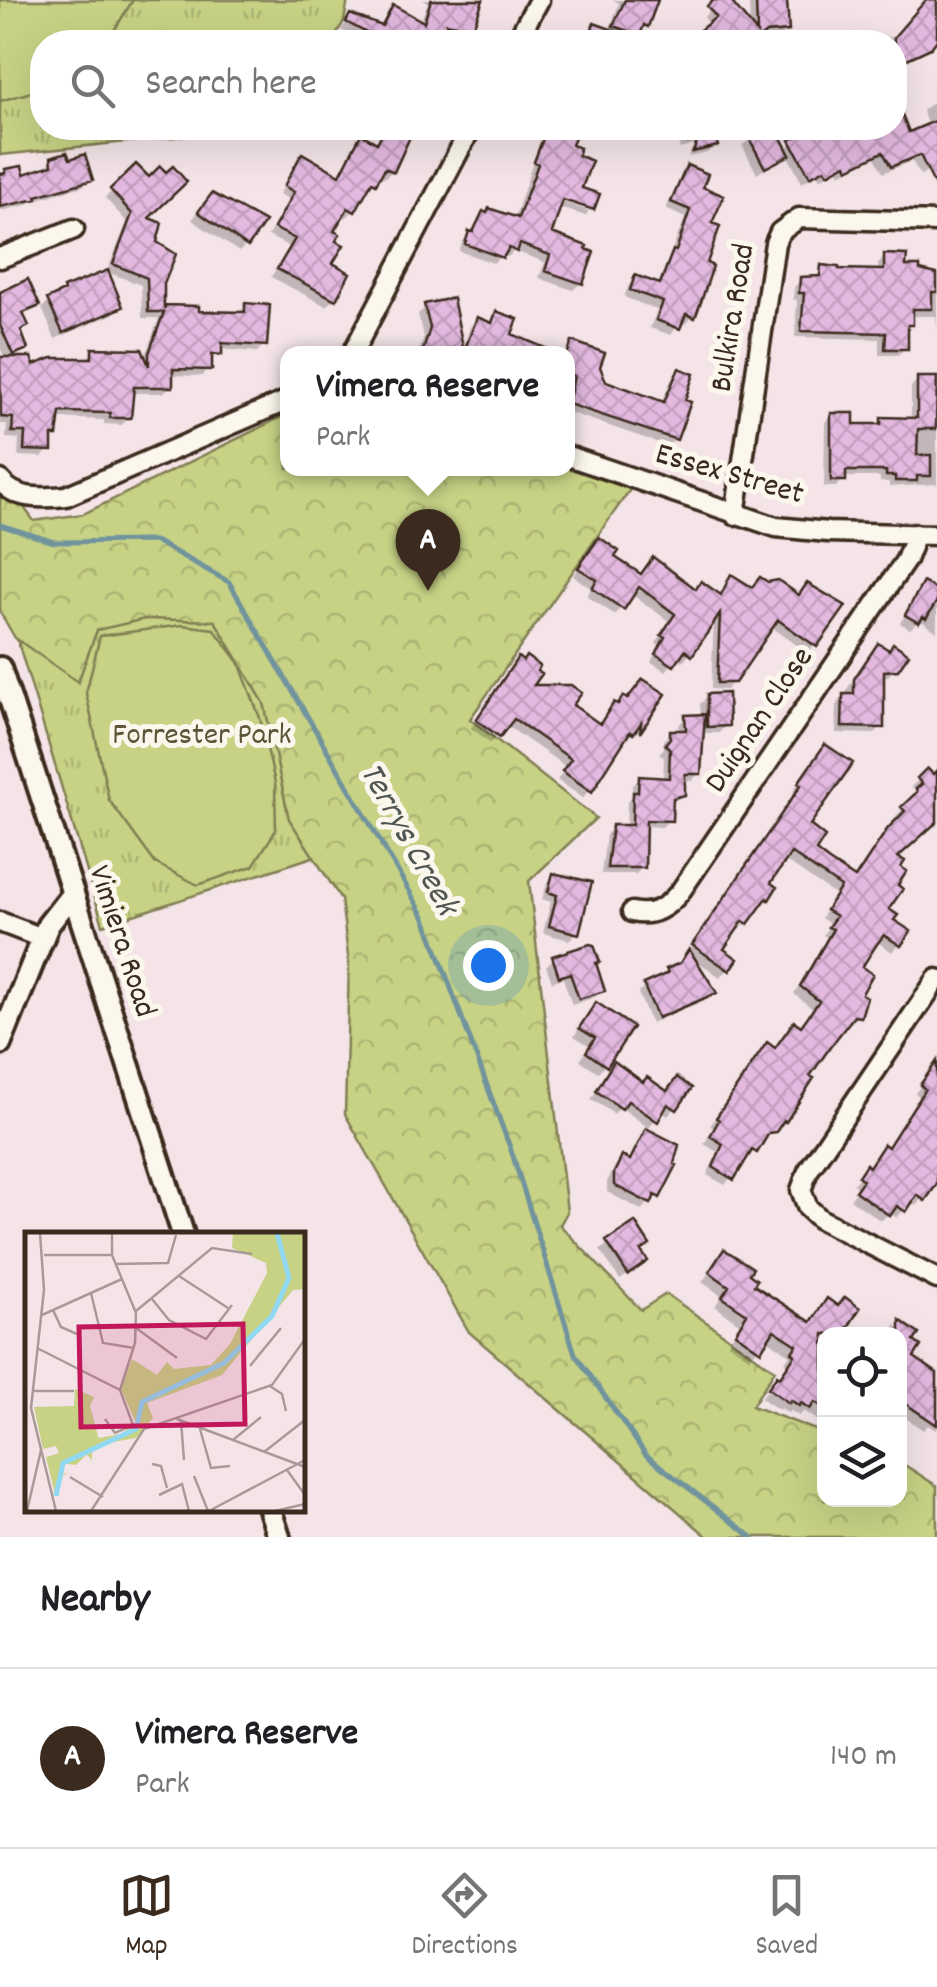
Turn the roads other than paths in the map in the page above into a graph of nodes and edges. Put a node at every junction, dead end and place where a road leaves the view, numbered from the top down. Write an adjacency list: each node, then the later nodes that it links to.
1 (539, 0): 2 (street)
2 (523, 30)
3 (466, 140): 7 (street)
4 (937, 222): 11 (street, Bulkira Road)
5 (74, 229): 6 (street)
6 (0, 258)
7 (356, 346)
8 (280, 403): 10 (street)
9 (575, 458): 11 (street, Essex Street)
10 (0, 480)
11 (734, 515): 12 (street, Essex Street)
12 (916, 534): 13 (street, Essex Street); 16 (street, Duignan Close)
13 (937, 535)
14 (0, 668): 15 (street, Vimiera Road)
15 (74, 892): 18 (street); 21 (street, Vimiera Road)
16 (632, 912)
17 (0, 922): 18 (street)
18 (42, 938): 20 (street)
19 (937, 979): 22 (street)
20 (0, 1044)
21 (182, 1232)
22 (937, 1279)
23 (271, 1512): 24 (street)
24 (279, 1537)

